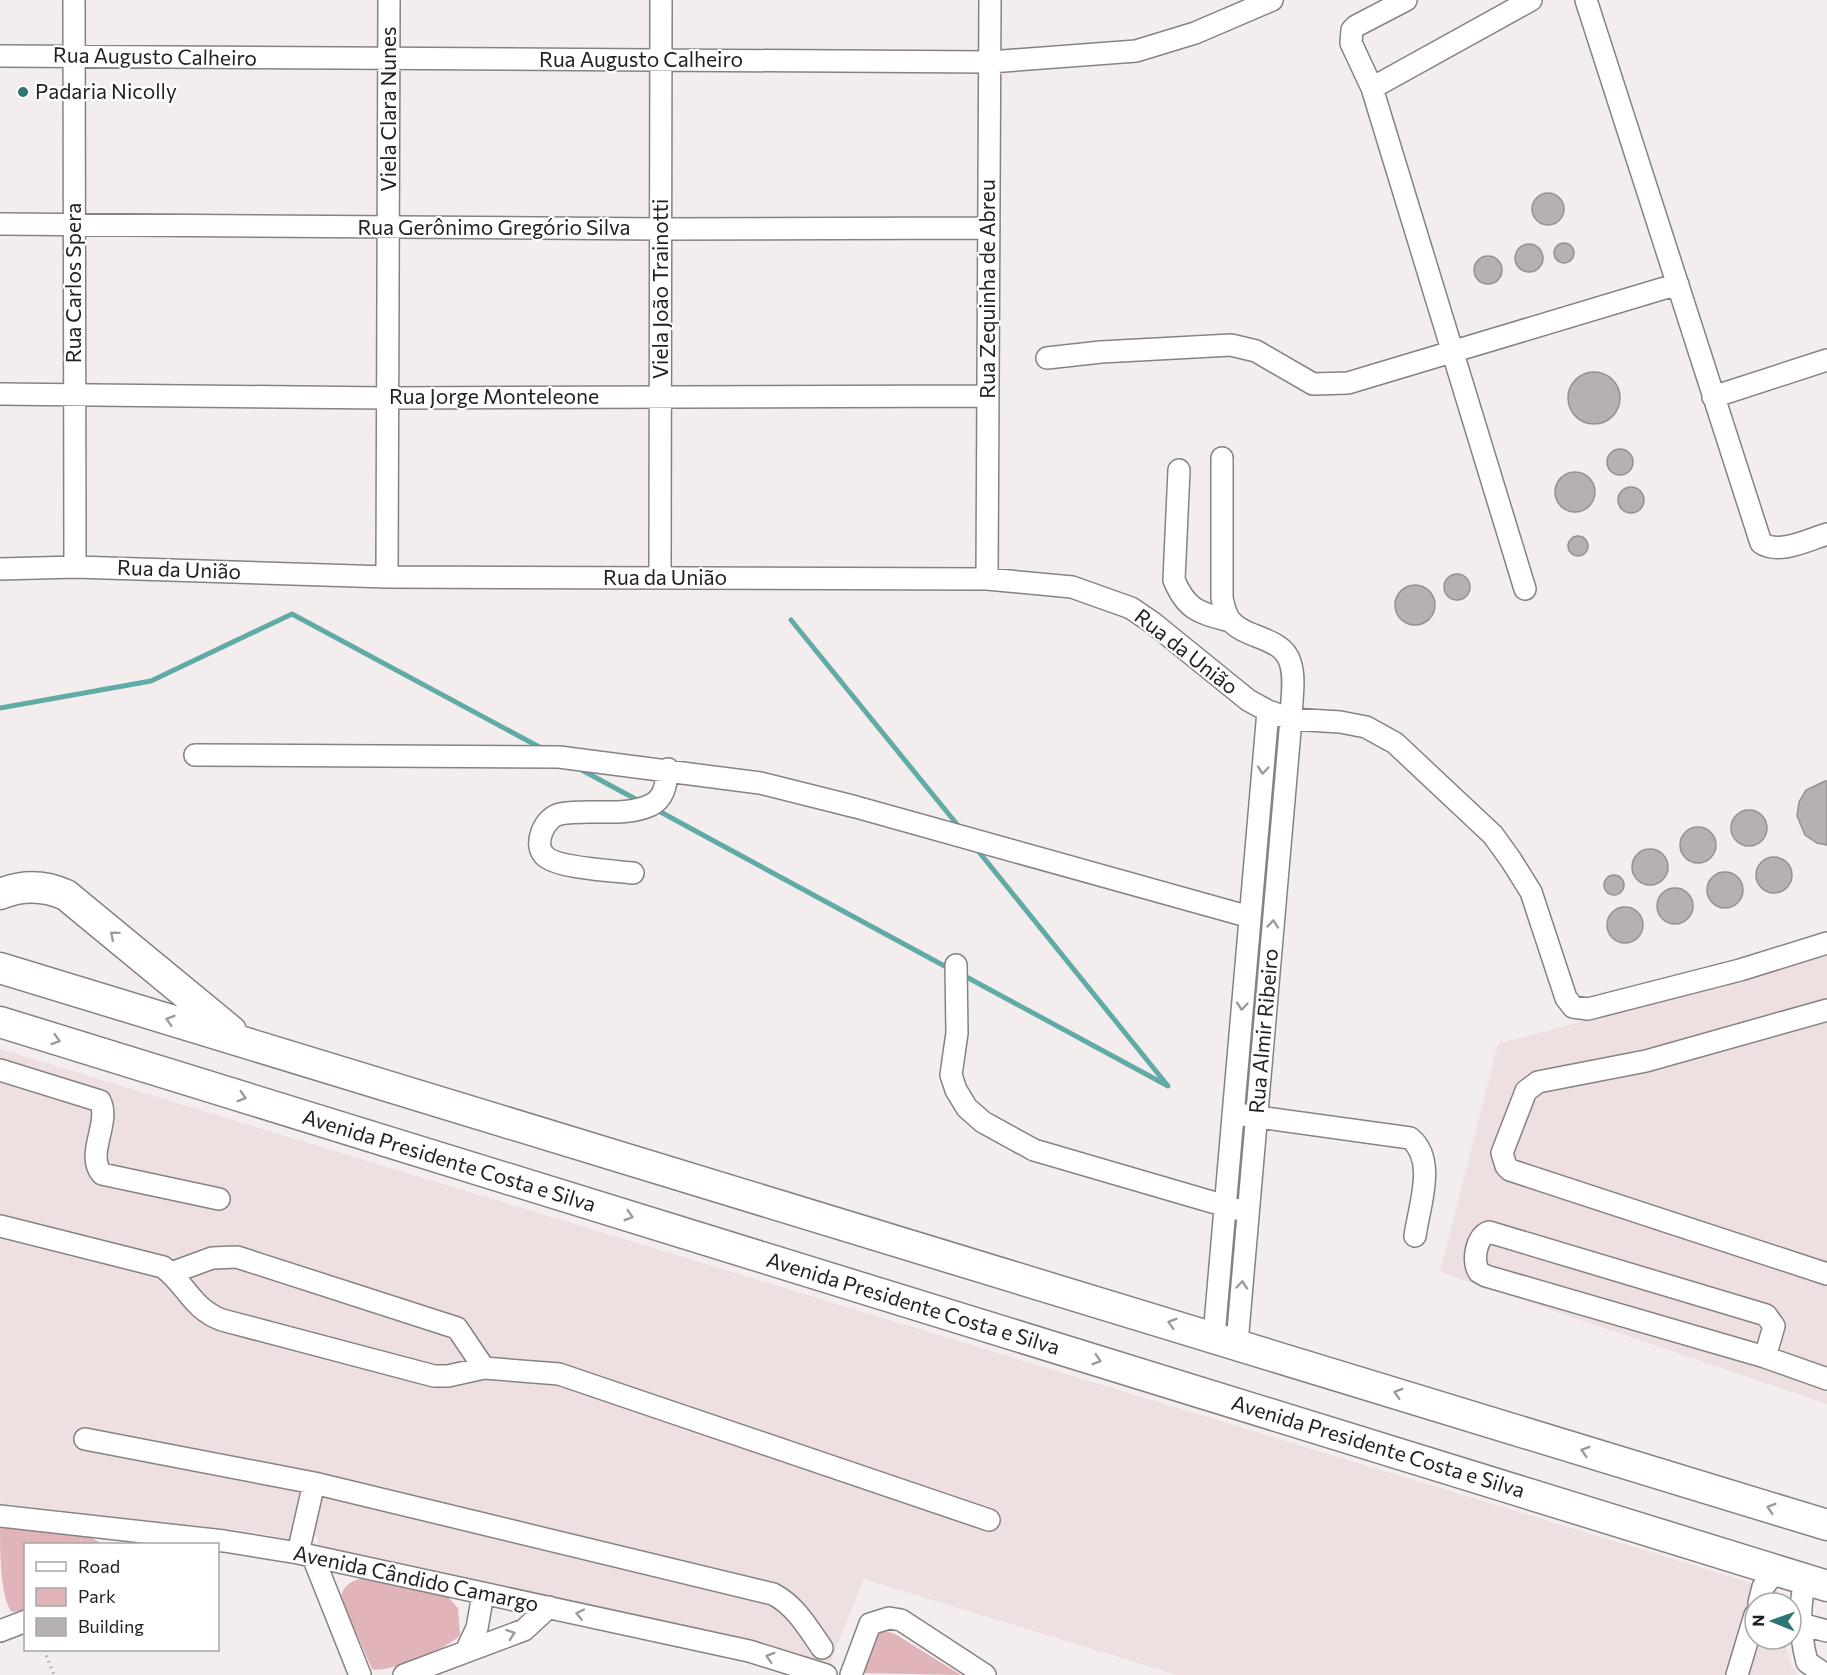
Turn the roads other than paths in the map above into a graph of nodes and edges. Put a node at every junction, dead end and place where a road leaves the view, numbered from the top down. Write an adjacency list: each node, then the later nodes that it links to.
1 (74, 0): 9 (street, Rua Carlos Spera)
2 (389, 0): 11 (street, Viela Clara Nunes)
3 (661, 0): 12 (street, Viela João Trainotti)
4 (990, 0): 13 (street, Rua Zequinha de Abreu)
5 (1272, 0): 13 (street, Rua Augusto Calheiro)
6 (1406, 0): 14 (street)
7 (1531, 0): 14 (street)
8 (1586, 0): 20 (street)
9 (74, 55): 10 (street, Rua Augusto Calheiro); 11 (street, Rua Augusto Calheiro); 16 (street, Rua Carlos Spera)
10 (0, 56)
11 (389, 60): 12 (street, Rua Augusto Calheiro); 17 (street, Viela Clara Nunes)
12 (661, 60): 13 (street, Rua Augusto Calheiro); 19 (street, Viela João Trainotti)
13 (990, 62): 18 (street, Rua Zequinha de Abreu)
14 (1371, 88): 21 (street)
15 (0, 224): 16 (street, Rua Gerônimo Gregório Silva)
16 (74, 225): 17 (street, Rua Gerônimo Gregório Silva); 25 (street, Rua Carlos Spera)
17 (388, 227): 19 (street, Rua Gerônimo Gregório Silva); 29 (street, Viela Clara Nunes)
18 (989, 228): 19 (street, Rua Gerônimo Gregório Silva); 27 (street, Rua Zequinha de Abreu)
19 (661, 229): 26 (street, Viela João Trainotti)
20 (1678, 284): 21 (street); 28 (street)
21 (1454, 351): 22 (street); 38 (street)
22 (1047, 358)
23 (1827, 360): 28 (street)
24 (0, 394): 25 (street, Rua Jorge Monteleone)
25 (74, 395): 29 (street, Rua Jorge Monteleone); 33 (street, Rua Carlos Spera)
26 (660, 396): 27 (street, Rua Jorge Monteleone); 29 (street, Rua Jorge Monteleone); 36 (street, Viela João Trainotti)
27 (988, 396): 37 (street, Rua Zequinha de Abreu)
28 (1713, 397): 32 (street)
29 (387, 398): 35 (street, Viela Clara Nunes)
30 (1222, 458): 39 (street)
31 (1179, 470): 39 (street, Rua Almir Ribeiro)
32 (1827, 534)
33 (75, 567): 34 (street, Rua da União); 35 (street, Rua da União)
34 (0, 568)
35 (387, 578): 36 (street, Rua da União)
36 (660, 578): 37 (street, Rua da União)
37 (987, 579): 40 (street, Rua da União)
38 (1525, 589)
39 (1230, 621): 41 (street, Rua Almir Ribeiro)
40 (1268, 711): 41 (street, Rua da União); 46 (street, Rua Almir Ribeiro, one-way to 46)
41 (1291, 719): 47 (street, Rua da União); 55 (street, Rua Almir Ribeiro, one-way to 41)
42 (195, 755): 43 (street)
43 (668, 769): 44 (street); 46 (street)
44 (633, 873)
45 (0, 894): 52 (highway, one-way to 45)
46 (1250, 917): 54 (street, Rua Almir Ribeiro, one-way to 54)
47 (1827, 943)
48 (956, 965): 57 (street)
49 (0, 968): 52 (highway, one-way to 49)
50 (1827, 1011): 62 (street)
51 (0, 1022): 75 (highway, Avenida Presidente Costa e Silva, one-way to 75)
52 (246, 1042): 63 (highway, one-way to 52)
53 (0, 1070): 56 (street)
54 (1233, 1113): 55 (street); 57 (street, Rua Almir Ribeiro)
55 (1257, 1116): 58 (street, Rua Almir Ribeiro); 60 (street)
56 (219, 1199)
57 (1225, 1206): 58 (street); 63 (street, Rua Almir Ribeiro)
58 (1249, 1213): 63 (street, Rua Almir Ribeiro, one-way to 58)
59 (0, 1226): 61 (street)
60 (1415, 1236)
61 (171, 1273): 65 (street); 65 (street)
62 (1827, 1274)
63 (1226, 1340): 71 (highway, one-way to 63)
64 (1765, 1357): 64 (street); 66 (street)
65 (484, 1368): 70 (street)
66 (1827, 1378)
67 (85, 1439): 68 (street)
68 (314, 1483): 74 (street); 86 (street)
69 (0, 1516): 72 (street, Avenida Cândido Camargo)
70 (989, 1520)
71 (1827, 1525)
72 (143, 1538): 73 (street, Avenida Cândido Camargo)
73 (219, 1543): 74 (street, Avenida Cândido Camargo)
74 (305, 1555): 79 (street, Avenida Cândido Camargo); 89 (street)
75 (1777, 1570): 76 (highway, Avenida Presidente Costa e Silva); 77 (street)
76 (1816, 1582): 78 (street)
77 (1762, 1591)
78 (1803, 1592)
79 (483, 1594): 80 (street, Avenida Cândido Camargo); 87 (street)
80 (549, 1607): 87 (street, one-way to 80); 91 (street, Avenida Cândido Camargo, one-way to 80)
81 (24, 1622): 83 (street)
82 (1803, 1625): 84 (street)
83 (0, 1630)
84 (1827, 1631)
85 (1803, 1637): 95 (street)
86 (822, 1648)
87 (467, 1649): 90 (street)
88 (1744, 1651): 94 (street)
89 (360, 1675)
90 (404, 1675)
91 (826, 1675)
92 (851, 1675): 93 (street)
93 (986, 1675)
94 (1737, 1675)
95 (1826, 1675)

